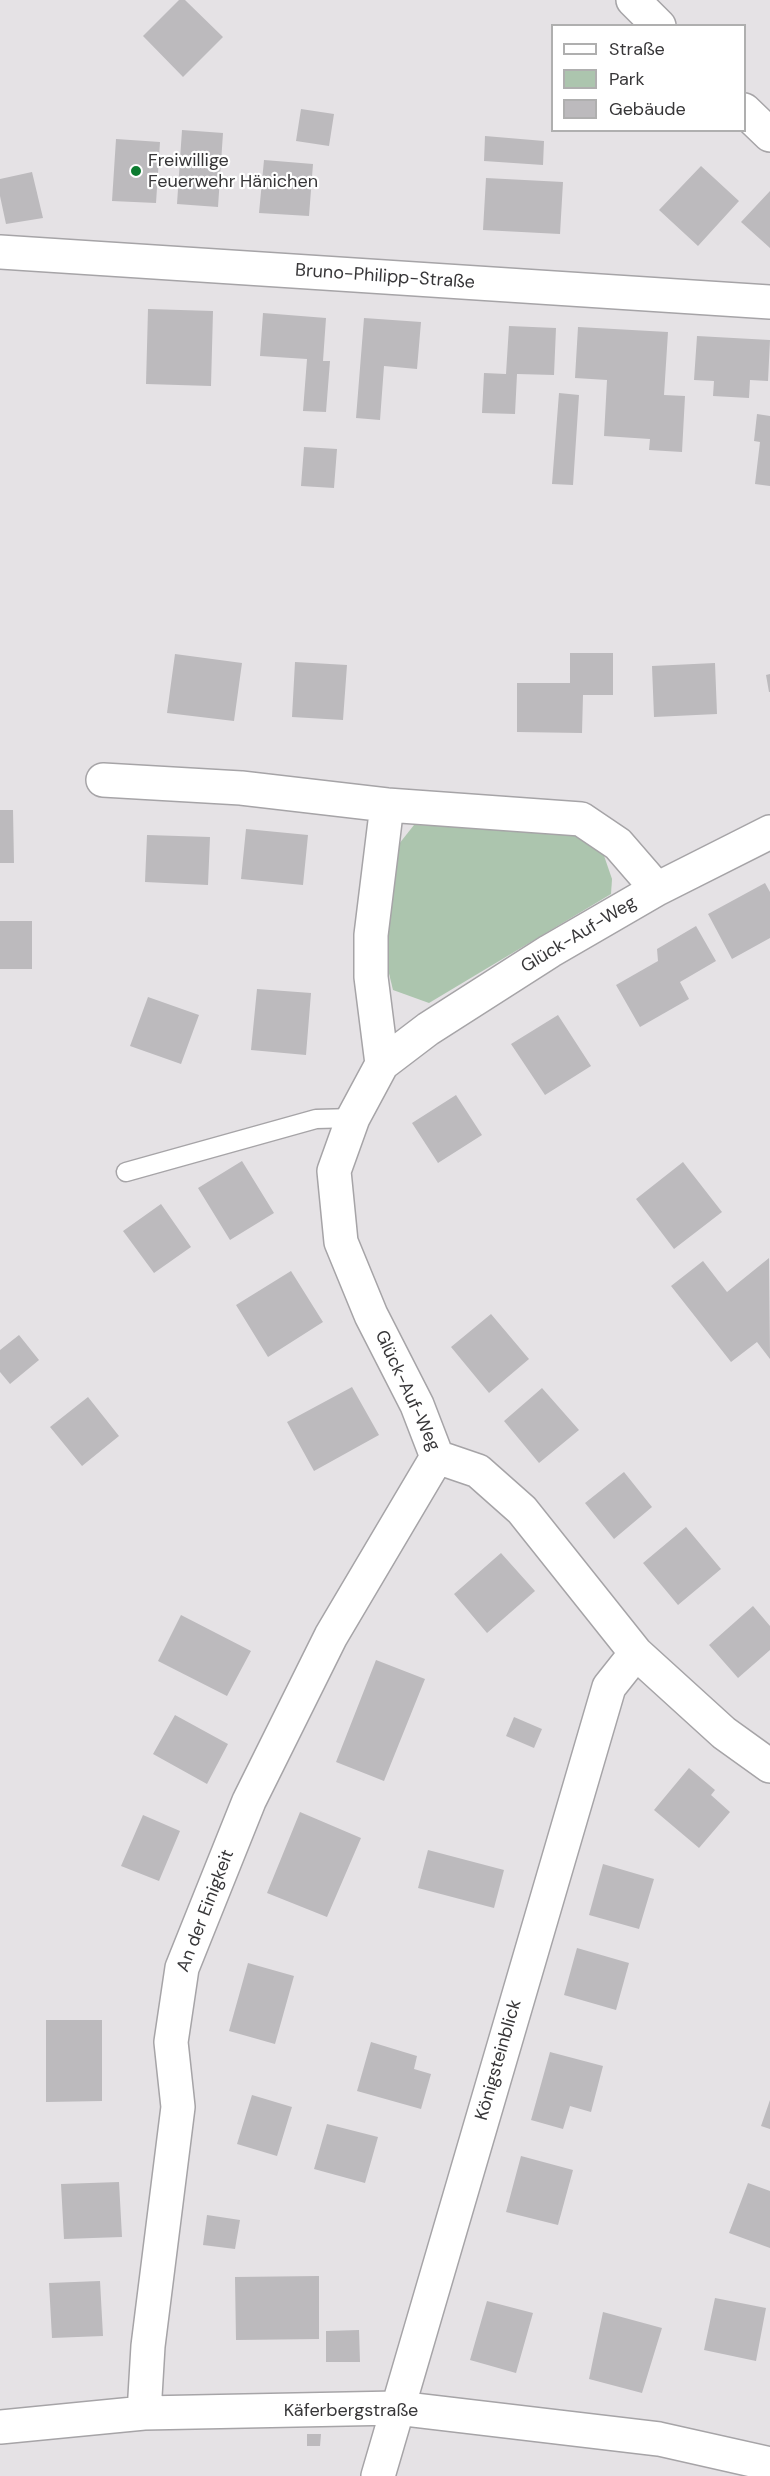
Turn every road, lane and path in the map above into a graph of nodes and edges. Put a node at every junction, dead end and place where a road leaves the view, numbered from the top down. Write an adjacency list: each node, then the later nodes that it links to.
1 (633, 0): 2 (street)
2 (657, 24)
3 (746, 112): 4 (street)
4 (770, 135)
5 (0, 252): 6 (street, Bruno-Philipp-Straße)
6 (770, 302)
7 (103, 780): 8 (street, Glück-Auf-Weg)
8 (387, 805): 10 (street, Glück-Auf-Weg); 11 (street)
9 (770, 832): 10 (street, Glück-Auf-Weg)
10 (657, 889): 11 (street, Glück-Auf-Weg)
11 (382, 1064): 12 (street, Glück-Auf-Weg)
12 (353, 1118): 13 (lane); 14 (street, Glück-Auf-Weg)
13 (126, 1172)
14 (437, 1458): 15 (street, Glück-Auf-Weg); 18 (street, An der Einigkeit)
15 (636, 1653): 16 (street, Glück-Auf-Weg); 17 (street, Königsteinblick)
16 (770, 1766)
17 (397, 2408): 18 (street, Käferbergstraße); 20 (street, Käferbergstraße); 21 (street, Königsteinblick)
18 (144, 2413): 19 (street, Käferbergstraße)
19 (0, 2427)
20 (766, 2463)
21 (378, 2476)

